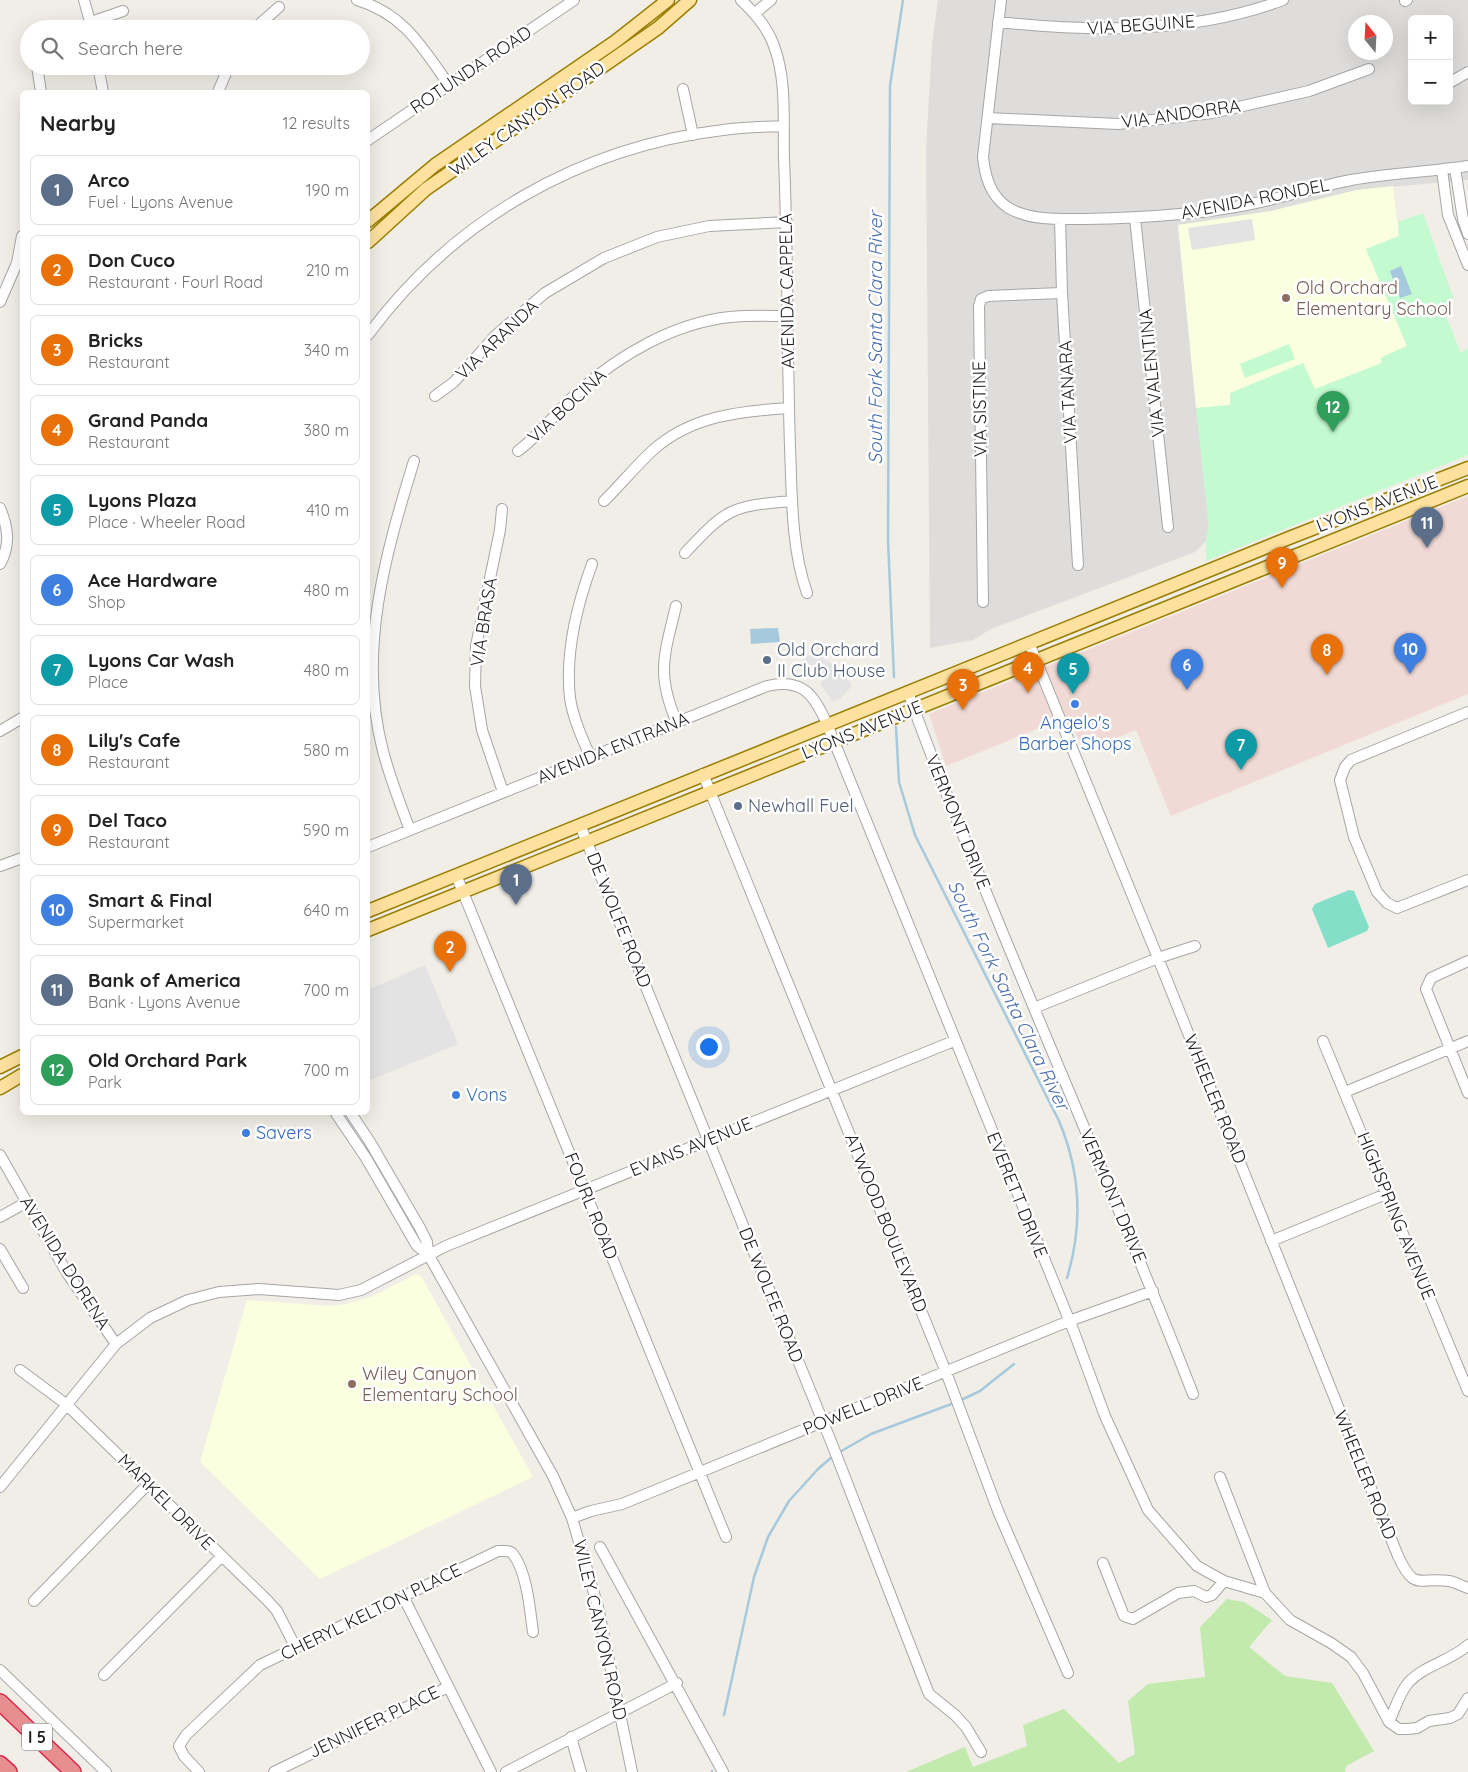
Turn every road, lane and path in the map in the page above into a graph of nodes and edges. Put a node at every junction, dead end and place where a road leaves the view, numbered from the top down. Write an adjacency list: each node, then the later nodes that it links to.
1 (84, 0): 13 (street)
2 (358, 0): 23 (street)
3 (574, 0): 23 (street, ROTUNDA ROAD)
4 (668, 0): 36 (main road, WILEY CANYON ROAD)
5 (690, 0): 40 (main road, WILEY CANYON ROAD)
6 (741, 0): 12 (street, AVENIDA CAPPELA)
7 (771, 0): 12 (street)
8 (1000, 0): 16 (street)
9 (1283, 0): 16 (street, VIA BEGUINE)
10 (279, 7): 15 (street)
11 (123, 11): 14 (street)
12 (755, 13): 29 (street, AVENIDA CAPPELA)
13 (90, 20)
14 (102, 20)
15 (264, 20)
16 (998, 22): 28 (street)
17 (1369, 69): 28 (street, VIA ANDORRA)
18 (1468, 72): 22 (street)
19 (39, 75): 25 (street)
20 (99, 75): 26 (street)
21 (225, 75): 27 (street)
22 (1453, 81)
23 (449, 85): 31 (street, ROTUNDA ROAD)
24 (683, 89): 30 (street)
25 (42, 90)
26 (102, 90)
27 (219, 90)
28 (988, 118): 37 (street, AVENIDA RONDEL)
29 (783, 126): 30 (street); 38 (street, AVENIDA CAPPELA)
30 (693, 135): 46 (street)
31 (370, 139)
32 (1468, 166): 33 (street, AVENIDA RONDEL)
33 (1454, 168): 34 (street, AVENIDA RONDEL); 39 (street)
34 (1442, 170): 35 (street, AVENIDA RONDEL); 42 (street)
35 (1135, 218): 37 (street, AVENIDA RONDEL); 57 (street, VIA VALENTINA)
36 (370, 219)
37 (1060, 219): 43 (street, VIA TANARA)
38 (787, 222): 45 (street, AVENIDA CAPPELA); 47 (street, VIA ARANDA)
39 (1468, 234)
40 (370, 240)
41 (20, 264): 44 (street)
42 (1468, 265)
43 (1062, 292): 61 (street, VIA TANARA); 63 (street, VIA SISTINE)
44 (0, 302)
45 (788, 316): 48 (street, AVENIDA CAPPELA); 49 (street, VIA BOCINA)
46 (370, 333)
47 (435, 396)
48 (789, 408): 53 (street); 54 (street, AVENIDA CAPPELA)
49 (518, 451)
50 (414, 461): 80 (street)
51 (1468, 468): 65 (main road, LYONS AVENUE)
52 (1468, 486): 66 (main road, LYONS AVENUE)
53 (604, 501)
54 (792, 501): 58 (street); 62 (street, AVENIDA CAPPELA)
55 (0, 508): 59 (street)
56 (502, 508): 78 (street, VIA BRASA)
57 (1168, 527)
58 (685, 553)
59 (0, 564)
60 (592, 564): 75 (street)
61 (1078, 564)
62 (807, 593)
63 (984, 602)
64 (676, 606): 71 (street)
65 (1029, 643): 66 (street, WHEELER ROAD); 67 (main road, LYONS AVENUE)
66 (1036, 659): 68 (main road, LYONS AVENUE); 93 (street, WHEELER ROAD)
67 (908, 692): 68 (street, VERMONT DRIVE); 72 (main road, LYONS AVENUE)
68 (914, 709): 74 (main road, LYONS AVENUE); 95 (street, VERMONT DRIVE)
69 (1468, 712): 86 (street)
70 (20, 719): 73 (street)
71 (677, 723): 72 (street, AVENIDA ENTRANA); 75 (street, AVENIDA ENTRANA)
72 (827, 724): 74 (street, AVENIDA ENTRANA); 76 (main road, LYONS AVENUE)
73 (0, 732)
74 (834, 740): 77 (main road, LYONS AVENUE); 96 (street, EVERETT DRIVE)
75 (590, 756): 78 (street, AVENIDA ENTRANA)
76 (703, 774): 77 (street, ATWOOD BOULEVARD); 79 (main road, LYONS AVENUE)
77 (710, 790): 81 (main road, LYONS AVENUE); 104 (street, ATWOOD BOULEVARD)
78 (503, 792): 80 (street, AVENIDA ENTRANA)
79 (580, 825): 81 (street, DE WOLFE ROAD); 85 (main road, LYONS AVENUE)
80 (410, 830): 82 (street, AVENIDA ENTRANA)
81 (587, 841): 88 (main road, LYONS AVENUE); 110 (street, DE WOLFE ROAD)
82 (370, 846)
83 (20, 859): 84 (street)
84 (0, 866)
85 (456, 875): 87 (main road, LYONS AVENUE); 88 (street, FOURL ROAD)
86 (1468, 880)
87 (437, 883): 89 (main road, LYONS AVENUE); 90 (main road)
88 (463, 891): 90 (main road, LYONS AVENUE); 113 (street, FOURL ROAD)
89 (370, 910)
90 (385, 922): 91 (main road, LYONS AVENUE)
91 (370, 929)
92 (1195, 946): 93 (street)
93 (1158, 958): 95 (street); 121 (street, WHEELER ROAD)
94 (1468, 961): 99 (street)
95 (1034, 1008): 125 (street, VERMONT DRIVE)
96 (954, 1041): 104 (street, EVANS AVENUE); 126 (street, EVERETT DRIVE)
97 (1323, 1041): 105 (street, HIGHSPRING AVENUE)
98 (1468, 1041): 99 (street)
99 (1449, 1049): 105 (street); 106 (street)
100 (20, 1057): 101 (main road)
101 (0, 1067)
102 (20, 1076): 103 (main road)
103 (0, 1088)
104 (832, 1090): 110 (street, EVANS AVENUE); 129 (street, ATWOOD BOULEVARD)
105 (1345, 1092): 114 (street, HIGHSPRING AVENUE)
106 (1468, 1093)
107 (337, 1115): 111 (street, WILEY CANYON ROAD)
108 (352, 1115): 109 (street, WILEY CANYON ROAD)
109 (366, 1136): 111 (street); 115 (street, WILEY CANYON ROAD)
110 (708, 1140): 113 (street, EVANS AVENUE); 133 (street, DE WOLFE ROAD)
111 (356, 1144): 116 (street, WILEY CANYON ROAD)
112 (0, 1155): 117 (street, AVENIDA DORENA)
113 (584, 1190): 123 (street, EVANS AVENUE); 134 (street, FOURL ROAD)
114 (1386, 1194): 121 (street); 130 (street, HIGHSPRING AVENUE)
115 (401, 1195): 116 (street); 119 (street, WILEY CANYON ROAD)
116 (390, 1201): 120 (street, WILEY CANYON ROAD)
117 (27, 1202): 118 (street); 127 (street, AVENIDA DORENA)
118 (0, 1217)
119 (414, 1218): 120 (street); 123 (street, WILEY CANYON ROAD)
120 (403, 1223): 123 (street, WILEY CANYON ROAD)
121 (1271, 1241): 144 (street, WHEELER ROAD)
122 (0, 1249): 124 (street)
123 (428, 1254): 127 (street, EVANS AVENUE); 138 (street, WILEY CANYON ROAD)
124 (23, 1288)
125 (1153, 1291): 126 (street, POWELL DRIVE); 131 (street, VERMONT DRIVE)
126 (1069, 1321): 129 (street, POWELL DRIVE); 143 (street, EVERETT DRIVE)
127 (116, 1344): 132 (street, EVANS AVENUE)
128 (20, 1370): 132 (street, MARKEL DRIVE)
129 (946, 1372): 133 (street, POWELL DRIVE); 152 (street, ATWOOD BOULEVARD)
130 (1468, 1391)
131 (1194, 1394)
132 (66, 1404): 136 (street, MARKEL DRIVE); 137 (street, EVANS AVENUE)
133 (823, 1422): 134 (street, POWELL DRIVE); 161 (street, DE WOLFE ROAD)
134 (699, 1472): 138 (street, POWELL DRIVE); 139 (street, FOURL ROAD)
135 (1220, 1477): 145 (street)
136 (149, 1484): 141 (street, MARKEL DRIVE); 147 (street)
137 (0, 1487)
138 (572, 1518): 158 (street, WILEY CANYON ROAD)
139 (726, 1538)
140 (600, 1546): 154 (street)
141 (221, 1557): 150 (street, MARKEL DRIVE); 153 (street)
142 (1103, 1562): 143 (street)
143 (1224, 1581): 145 (street, EVERETT DRIVE)
144 (1468, 1588)
145 (1265, 1593): 159 (street)
146 (403, 1596): 148 (street, CHERYL KELTON PLACE); 150 (street, CHERYL KELTON PLACE); 155 (street)
147 (34, 1601)
148 (534, 1632)
149 (1468, 1645): 159 (street)
150 (296, 1648): 166 (street, CHERYL KELTON PLACE)
151 (0, 1670): 165 (street)
152 (1068, 1672)
153 (104, 1674)
154 (677, 1683): 158 (street); 172 (street)
155 (448, 1687): 167 (street, JENNIFER PLACE); 168 (street)
156 (1468, 1698): 159 (street)
157 (0, 1702): 164 (highway, I 5)
158 (620, 1713): 160 (street); 171 (street, WILEY CANYON ROAD)
159 (1389, 1722)
160 (571, 1737): 169 (street); 170 (street)
161 (981, 1752)
162 (0, 1764): 163 (highway, I 5)
163 (9, 1772)
164 (73, 1772)
165 (106, 1772)
166 (199, 1772)
167 (274, 1772)
168 (491, 1772)
169 (506, 1772)
170 (581, 1772)
171 (632, 1772)
172 (723, 1772)

